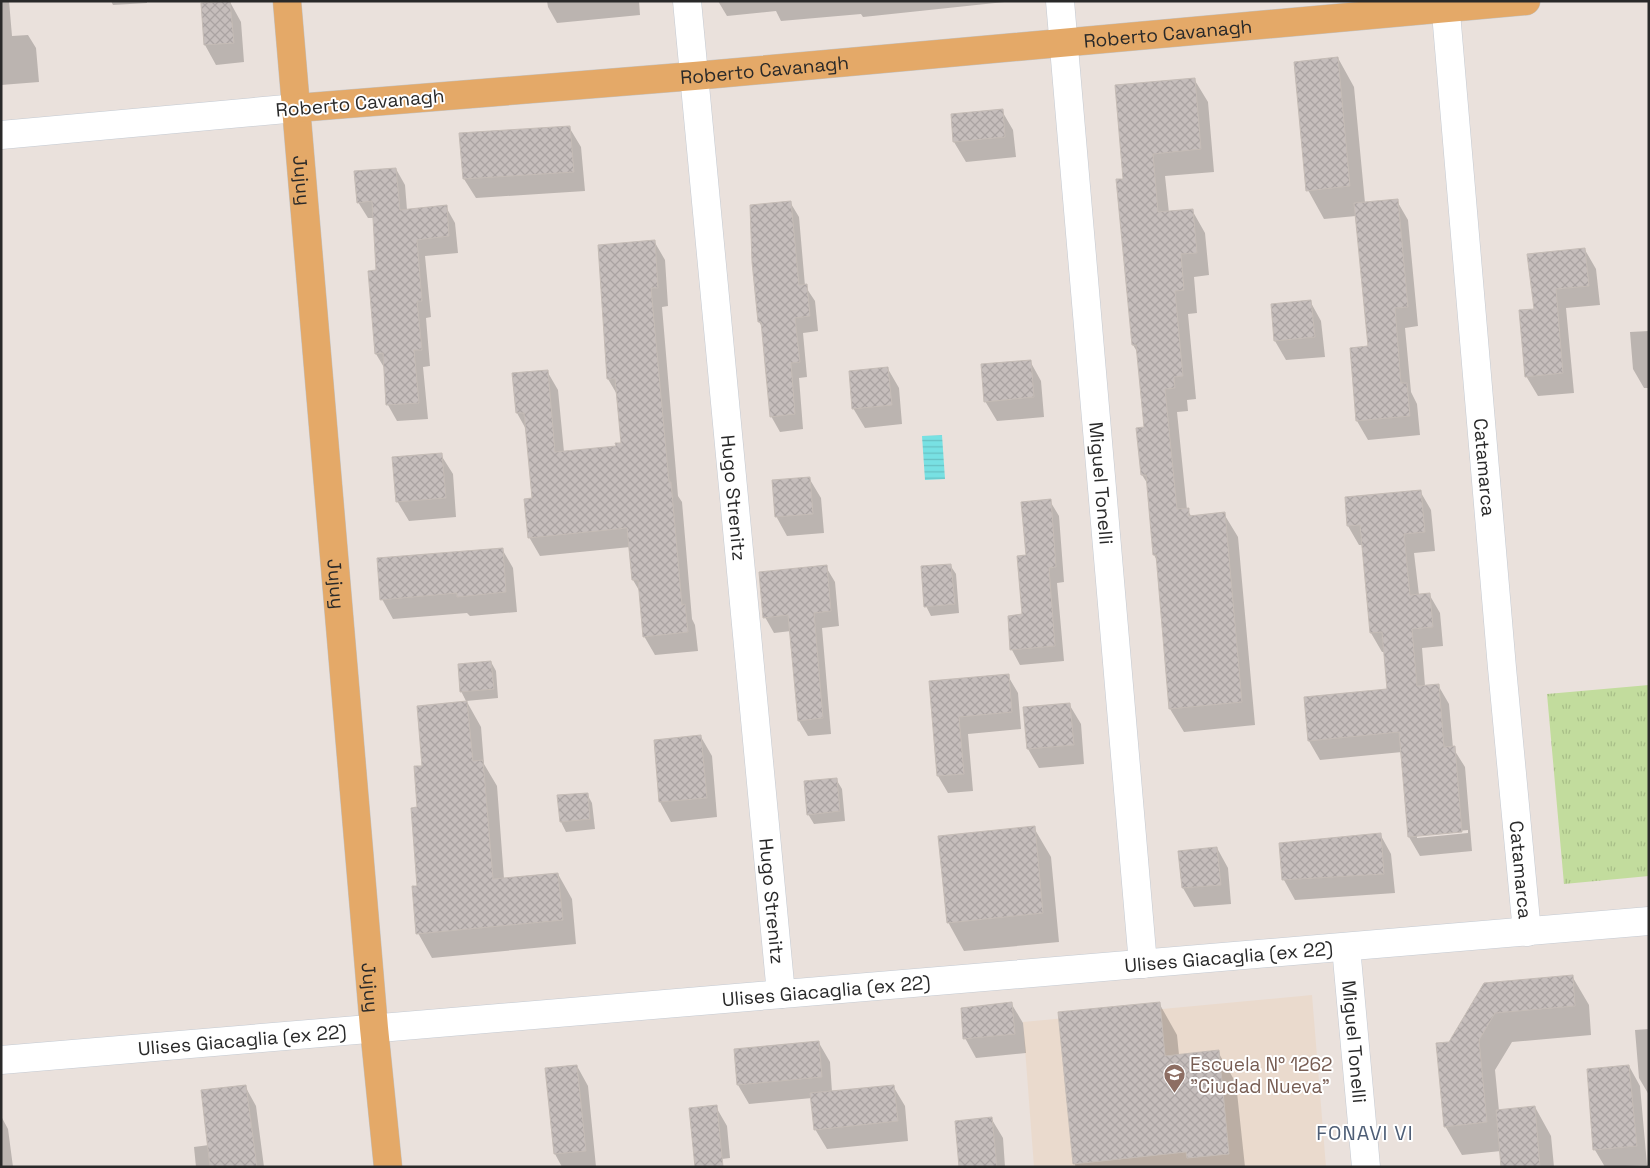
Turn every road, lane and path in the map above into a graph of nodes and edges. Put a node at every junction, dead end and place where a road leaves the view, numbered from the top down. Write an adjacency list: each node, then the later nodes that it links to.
1 (287, 1): 8 (main road, Jujuy)
2 (688, 1): 7 (street, Hugo Strenitz)
3 (1060, 1): 6 (street, Miguel Tonelli)
4 (1526, 1): 5 (main road, Roberto Cavanagh)
5 (1446, 5): 6 (main road, Roberto Cavanagh); 11 (street, Catamarca)
6 (1063, 42): 7 (main road, Roberto Cavanagh); 13 (street, Miguel Tonelli)
7 (694, 76): 8 (main road, Roberto Cavanagh); 14 (street, Hugo Strenitz)
8 (297, 108): 9 (street, Roberto Cavanagh); 15 (main road, Jujuy)
9 (1, 136)
10 (1649, 922): 11 (street, Ulises Giacaglia (ex 22))
11 (1527, 932): 12 (street, Ulises Giacaglia (ex 22))
12 (1346, 947): 13 (street, Ulises Giacaglia (ex 22)); 18 (street, Miguel Tonelli)
13 (1143, 964): 14 (street, Ulises Giacaglia (ex 22))
14 (781, 994): 15 (street, Ulises Giacaglia (ex 22))
15 (374, 1028): 16 (street, Ulises Giacaglia (ex 22)); 17 (main road, Jujuy)
16 (1, 1060)
17 (388, 1167)
18 (1366, 1167)

